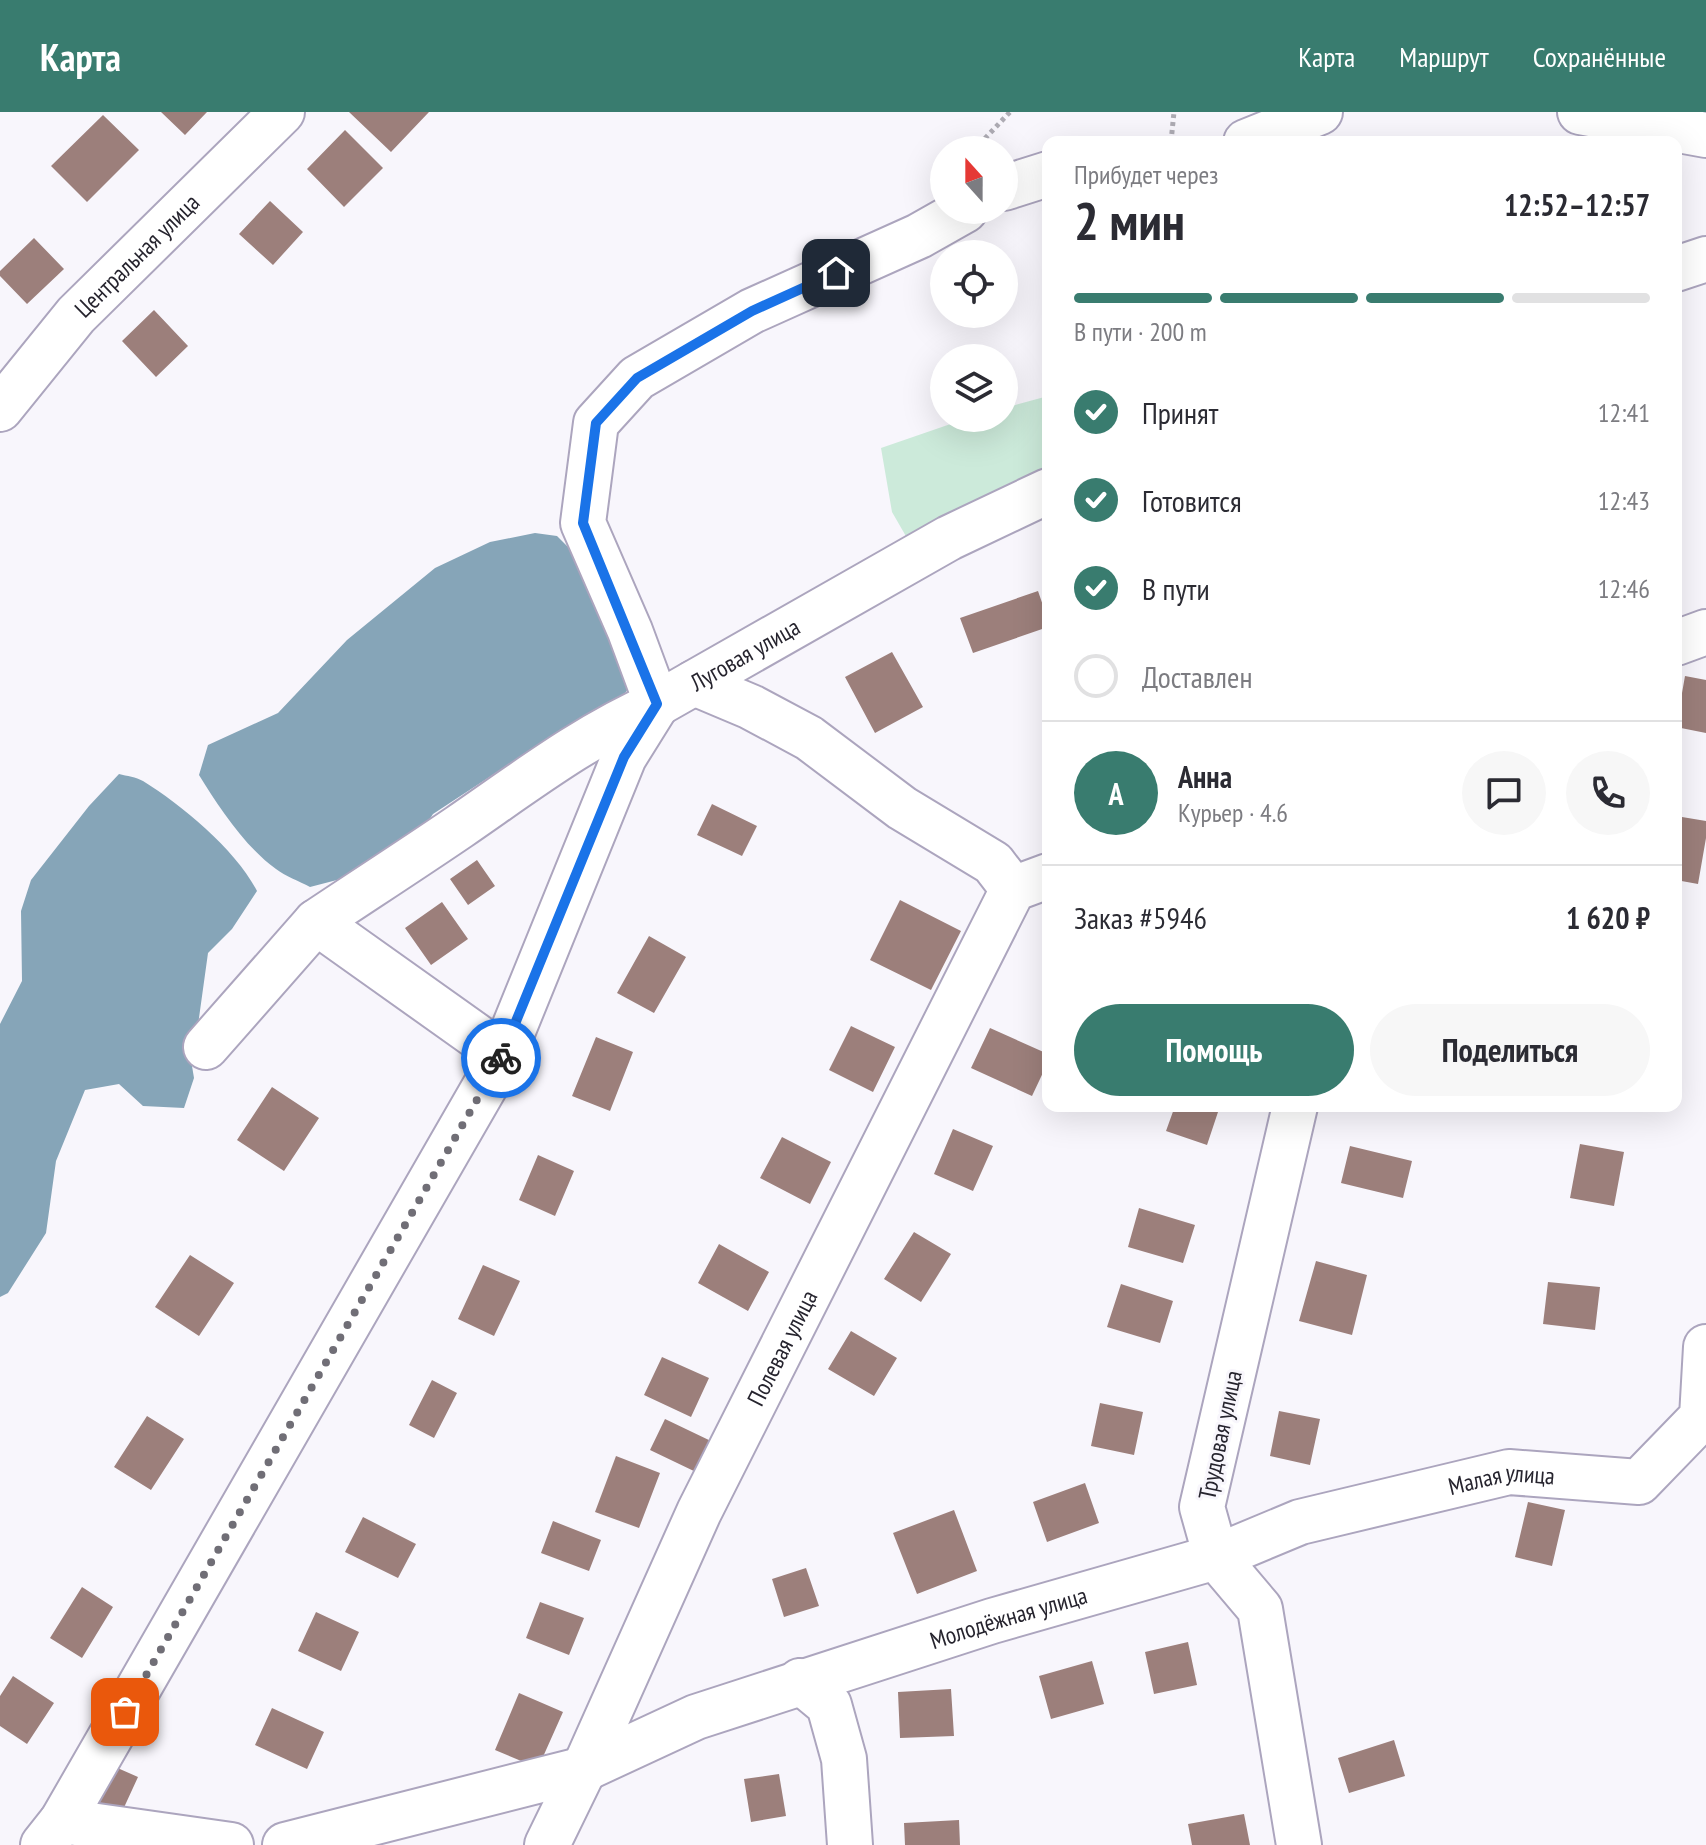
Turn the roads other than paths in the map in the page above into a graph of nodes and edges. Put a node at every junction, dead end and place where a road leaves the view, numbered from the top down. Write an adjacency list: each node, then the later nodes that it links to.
1 (282, 112): 11 (street, Центральная улица)
2 (1320, 112): 5 (street)
3 (1580, 112): 4 (street)
4 (1706, 135)
5 (1261, 136)
6 (1042, 176): 7 (street)
7 (1018, 184)
8 (940, 224): 15 (street)
9 (1706, 259): 10 (street)
10 (1682, 267)
11 (0, 409)
12 (1042, 494): 15 (street, Луговая улица)
13 (1706, 632): 14 (street)
14 (1682, 641)
15 (676, 694): 16 (street); 17 (street); 19 (street, Луговая улица)
16 (1030, 883): 24 (street, Полевая улица)
17 (316, 922): 18 (street); 19 (street)
18 (206, 1047)
19 (503, 1055): 25 (street, Луговая улица)
20 (1294, 1112): 22 (street, Трудовая улица)
21 (1706, 1347): 22 (street, Малая улица)
22 (1216, 1557): 23 (street, Молодёжная улица); 30 (street, Трудовая улица)
23 (800, 1681): 24 (street, Молодёжная улица); 29 (street)
24 (584, 1769): 27 (street, Молодёжная улица); 28 (street, Полевая улица)
25 (52, 1833): 26 (street)
26 (231, 1845)
27 (285, 1845)
28 (547, 1845)
29 (850, 1845)
30 (1299, 1845)

